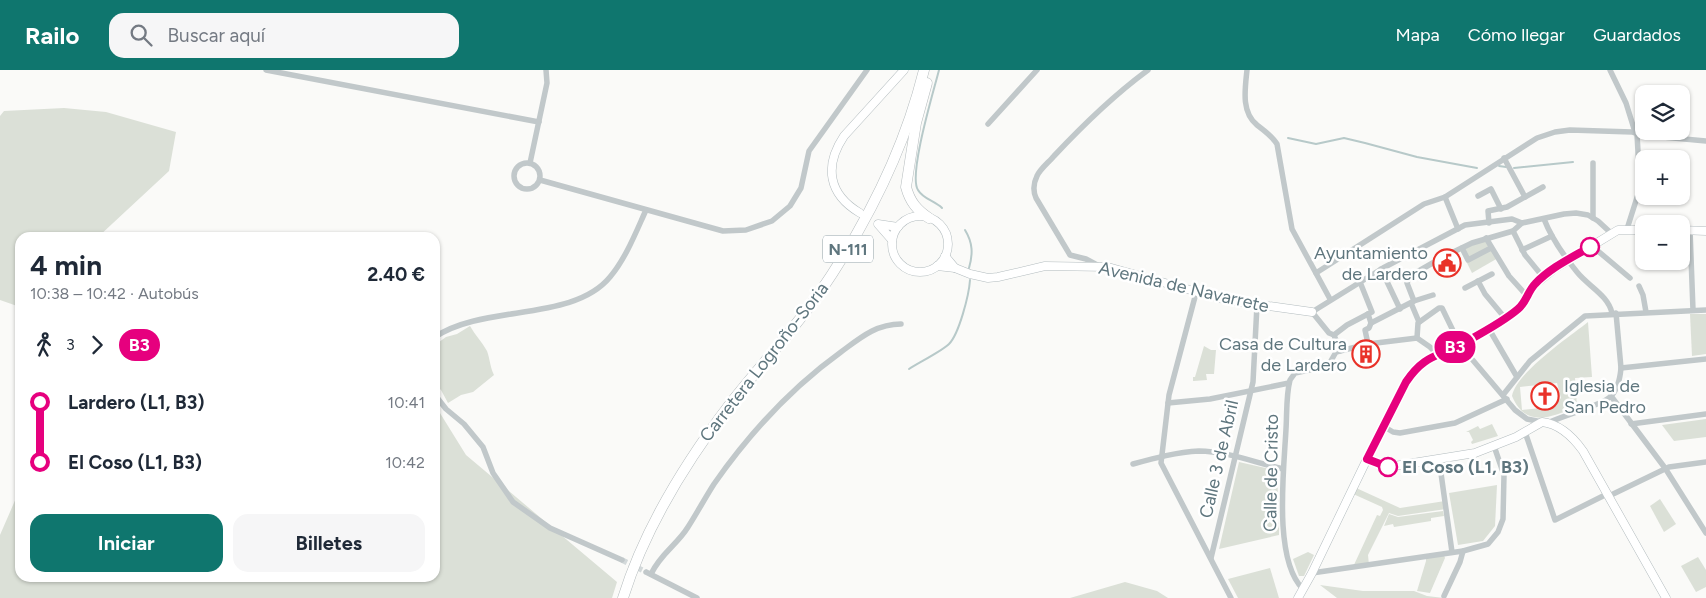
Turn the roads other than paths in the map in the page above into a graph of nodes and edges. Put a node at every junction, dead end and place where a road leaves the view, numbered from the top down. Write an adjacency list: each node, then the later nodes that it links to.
1 (266, 70): 11 (street)
2 (546, 70): 11 (street)
3 (867, 70): 28 (street)
4 (904, 70): 29 (street)
5 (924, 70): 122 (highway, Carretera Logroño-Soria / N-111)
6 (930, 70): 30 (highway)
7 (1037, 70): 12 (street)
8 (1148, 70): 54 (street)
9 (1247, 70): 57 (street)
10 (1610, 70): 13 (street)
11 (539, 122): 19 (street)
12 (988, 124)
13 (1635, 130)
14 (1635, 133): 18 (street)
15 (1690, 139): 17 (street)
16 (1637, 140): 38 (street)
17 (1706, 141)
18 (1504, 158): 24 (street); 25 (street)
19 (530, 163): 21 (street); 21 (street)
20 (1593, 163): 32 (street)
21 (540, 180): 28 (street)
22 (1543, 187): 25 (street)
23 (1478, 196): 27 (street)
24 (1445, 197): 37 (street); 57 (street)
25 (1525, 197): 26 (street)
26 (1509, 206): 27 (street); 33 (street)
27 (1501, 209): 34 (street)
28 (646, 210): 83 (street)
29 (860, 213)
30 (929, 218): 36 (street); 51 (street)
31 (1544, 218): 32 (street); 35 (street); 44 (street)
32 (1594, 218): 43 (street)
33 (1512, 219): 34 (street); 35 (street)
34 (1489, 223): 37 (street)
35 (1522, 223): 42 (street)
36 (898, 227): 46 (street); 46 (street)
37 (1458, 229): 56 (street)
38 (1627, 229): 39 (street); 43 (street)
39 (1635, 229)
40 (1690, 230): 41 (street); 72 (street)
41 (1706, 230)
42 (1513, 231): 45 (street); 50 (street)
43 (1614, 231): 47 (street)
44 (1552, 236): 50 (street); 52 (street)
45 (1486, 238): 48 (street); 49 (street)
46 (892, 240): 53 (street)
47 (1592, 246): 52 (street); 60 (street)
48 (1462, 248): 49 (street); 69 (street)
49 (1491, 248): 67 (street)
50 (1522, 250): 59 (street)
51 (945, 256): 53 (street); 55 (street)
52 (1569, 260): 59 (street); 76 (street)
53 (937, 266): 55 (street, Avenida de Navarrete)
54 (1099, 266): 55 (street, Avenida de Navarrete); 65 (street, Avenida de Navarrete)
55 (955, 268)
56 (1381, 270): 61 (street); 71 (street)
57 (1316, 273): 68 (street)
58 (1492, 274): 62 (street)
59 (1542, 278): 67 (street)
60 (1630, 278)
61 (1360, 282): 68 (street); 77 (street)
62 (1478, 282): 64 (street); 78 (street)
63 (1639, 286): 75 (street)
64 (1465, 288)
65 (1196, 293): 70 (street, Avenida de Navarrete); 98 (street)
66 (1433, 295): 69 (street)
67 (1526, 296): 78 (street)
68 (1330, 299): 74 (street)
69 (1412, 302): 71 (street); 79 (street)
70 (1257, 305): 74 (street, Avenida de Navarrete); 94 (street, Calle 3 de Abril)
71 (1400, 309): 80 (street)
72 (1692, 310): 73 (street); 75 (street)
73 (1706, 310)
74 (1312, 312): 84 (street)
75 (1646, 312): 76 (street)
76 (1614, 313): 91 (street); 92 (street)
77 (1368, 314): 80 (street); 84 (street)
78 (1505, 318): 82 (street)
79 (1419, 322): 85 (street); 87 (street)
80 (1371, 323): 86 (street)
81 (901, 324): 123 (street)
82 (1489, 329): 87 (street); 92 (street)
83 (440, 334)
84 (1334, 335): 88 (street)
85 (1417, 338): 86 (street); 89 (street)
86 (1368, 344): 88 (street)
87 (1460, 345): 89 (street); 96 (street)
88 (1342, 351): 93 (street)
89 (1437, 354): 102 (street)
90 (1706, 359): 91 (street)
91 (1621, 368): 95 (street)
92 (1517, 377): 96 (street)
93 (1289, 383): 94 (street); 112 (street, Calle de Cristo)
94 (1250, 391): 98 (street); 106 (street, Calle 3 de Abril)
95 (1611, 396): 100 (street); 101 (street)
96 (1505, 397): 100 (street); 102 (street)
97 (440, 402): 118 (street)
98 (1168, 403): 105 (street)
99 (1706, 414): 101 (street)
100 (1545, 422): 103 (street); 113 (street)
101 (1631, 424): 111 (street)
102 (1383, 426): 107 (street)
103 (1525, 432): 104 (street); 113 (street)
104 (1494, 446): 108 (street); 115 (street)
105 (1161, 456): 106 (street); 110 (street); 117 (street)
106 (1234, 457): 112 (street); 117 (street, Calle 3 de Abril)
107 (1367, 459): 108 (street); 119 (street)
108 (1438, 459): 116 (street)
109 (1706, 462): 111 (street)
110 (1133, 464)
111 (1665, 468): 113 (street); 114 (street)
112 (1283, 469): 120 (street, Calle de Cristo)
113 (1608, 495): 126 (street)
114 (1706, 533)
115 (1463, 551): 116 (street); 121 (street)
116 (1452, 552): 119 (street)
117 (1210, 558): 124 (street)
118 (622, 560)
119 (1312, 573): 120 (street)
120 (1303, 589): 125 (street)
121 (1444, 596)
122 (622, 598)
123 (697, 598)
124 (1231, 598)
125 (1298, 598)
126 (1666, 598)

